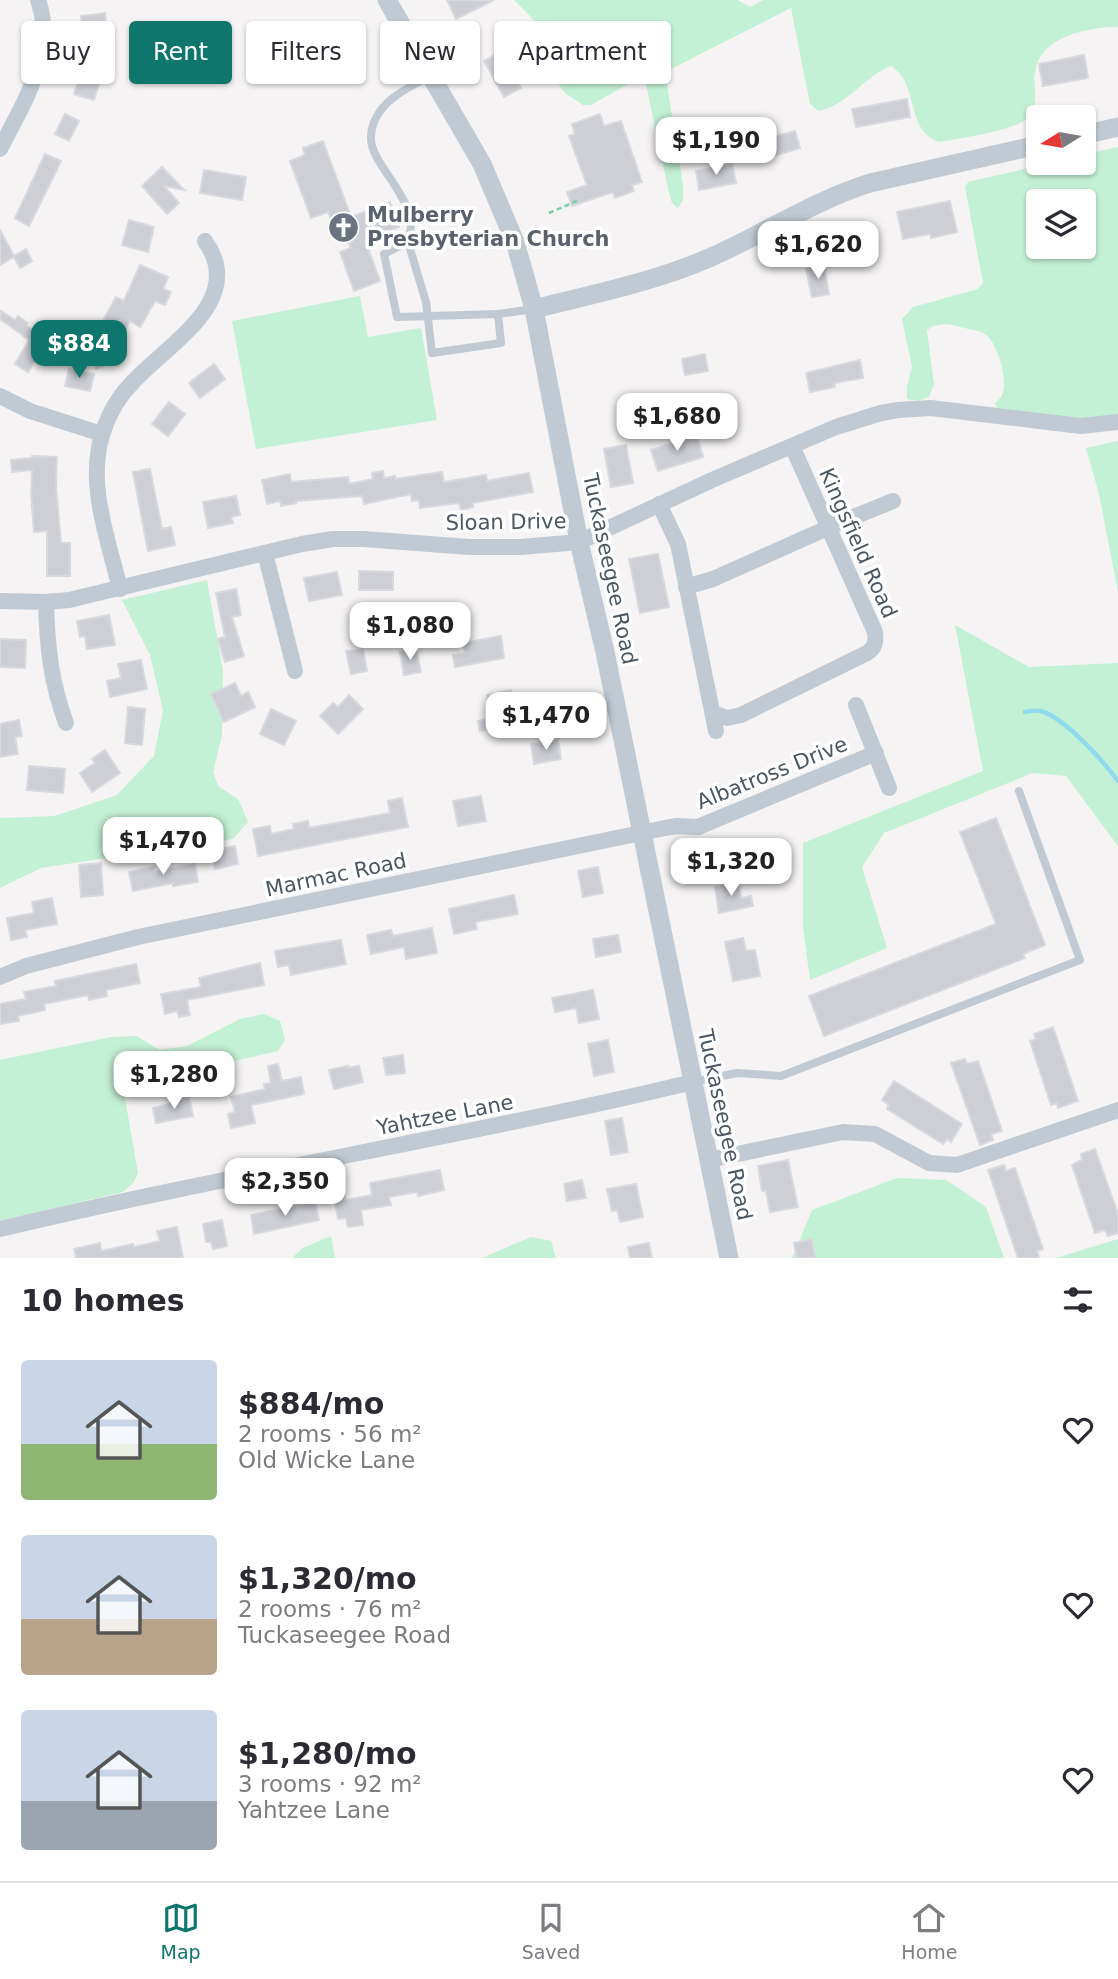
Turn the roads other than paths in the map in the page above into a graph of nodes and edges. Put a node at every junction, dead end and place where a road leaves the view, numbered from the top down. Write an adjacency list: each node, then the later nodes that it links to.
1 (38, 0): 9 (street)
2 (387, 0): 3 (street, Tuckaseegee Road)
3 (399, 21)
4 (414, 84): 11 (lane)
5 (436, 84): 12 (street, Tuckaseegee Road)
6 (1118, 127): 7 (street)
7 (1096, 132)
8 (1026, 148): 12 (street)
9 (0, 149)
10 (205, 241): 17 (street)
11 (408, 242): 14 (lane); 14 (lane)
12 (534, 309): 13 (lane); 22 (street, Tuckaseegee Road)
13 (498, 314): 14 (lane); 14 (lane)
14 (425, 315)
15 (0, 396): 17 (street)
16 (1118, 422): 18 (street, Sloan Drive)
17 (102, 434): 25 (street)
18 (792, 446): 20 (street, Sloan Drive); 21 (street, Kingsfield Road)
19 (893, 501): 21 (street)
20 (659, 504): 22 (street, Sloan Drive); 24 (street)
21 (828, 527): 24 (street); 30 (street, Kingsfield Road)
22 (579, 541): 23 (street, Sloan Drive); 36 (street, Tuckaseegee Road)
23 (265, 553): 25 (street, Sloan Drive); 28 (street)
24 (686, 587): 30 (street)
25 (120, 589): 27 (street, Sloan Drive)
26 (0, 601): 27 (street, Sloan Drive)
27 (46, 602): 31 (street)
28 (295, 671)
29 (856, 705): 33 (street)
30 (713, 713): 32 (street)
31 (66, 723)
32 (716, 731)
33 (876, 753): 34 (street); 36 (street, Albatross Drive)
34 (889, 788)
35 (1019, 791): 38 (lane)
36 (643, 833): 37 (street, Marmac Road); 38 (street, Tuckaseegee Road)
37 (0, 977)
38 (693, 1082): 40 (street, Tuckaseegee Road); 41 (street, Yahtzee Lane)
39 (1118, 1110): 40 (street)
40 (709, 1160): 42 (street, Tuckaseegee Road)
41 (0, 1229)
42 (729, 1258)

